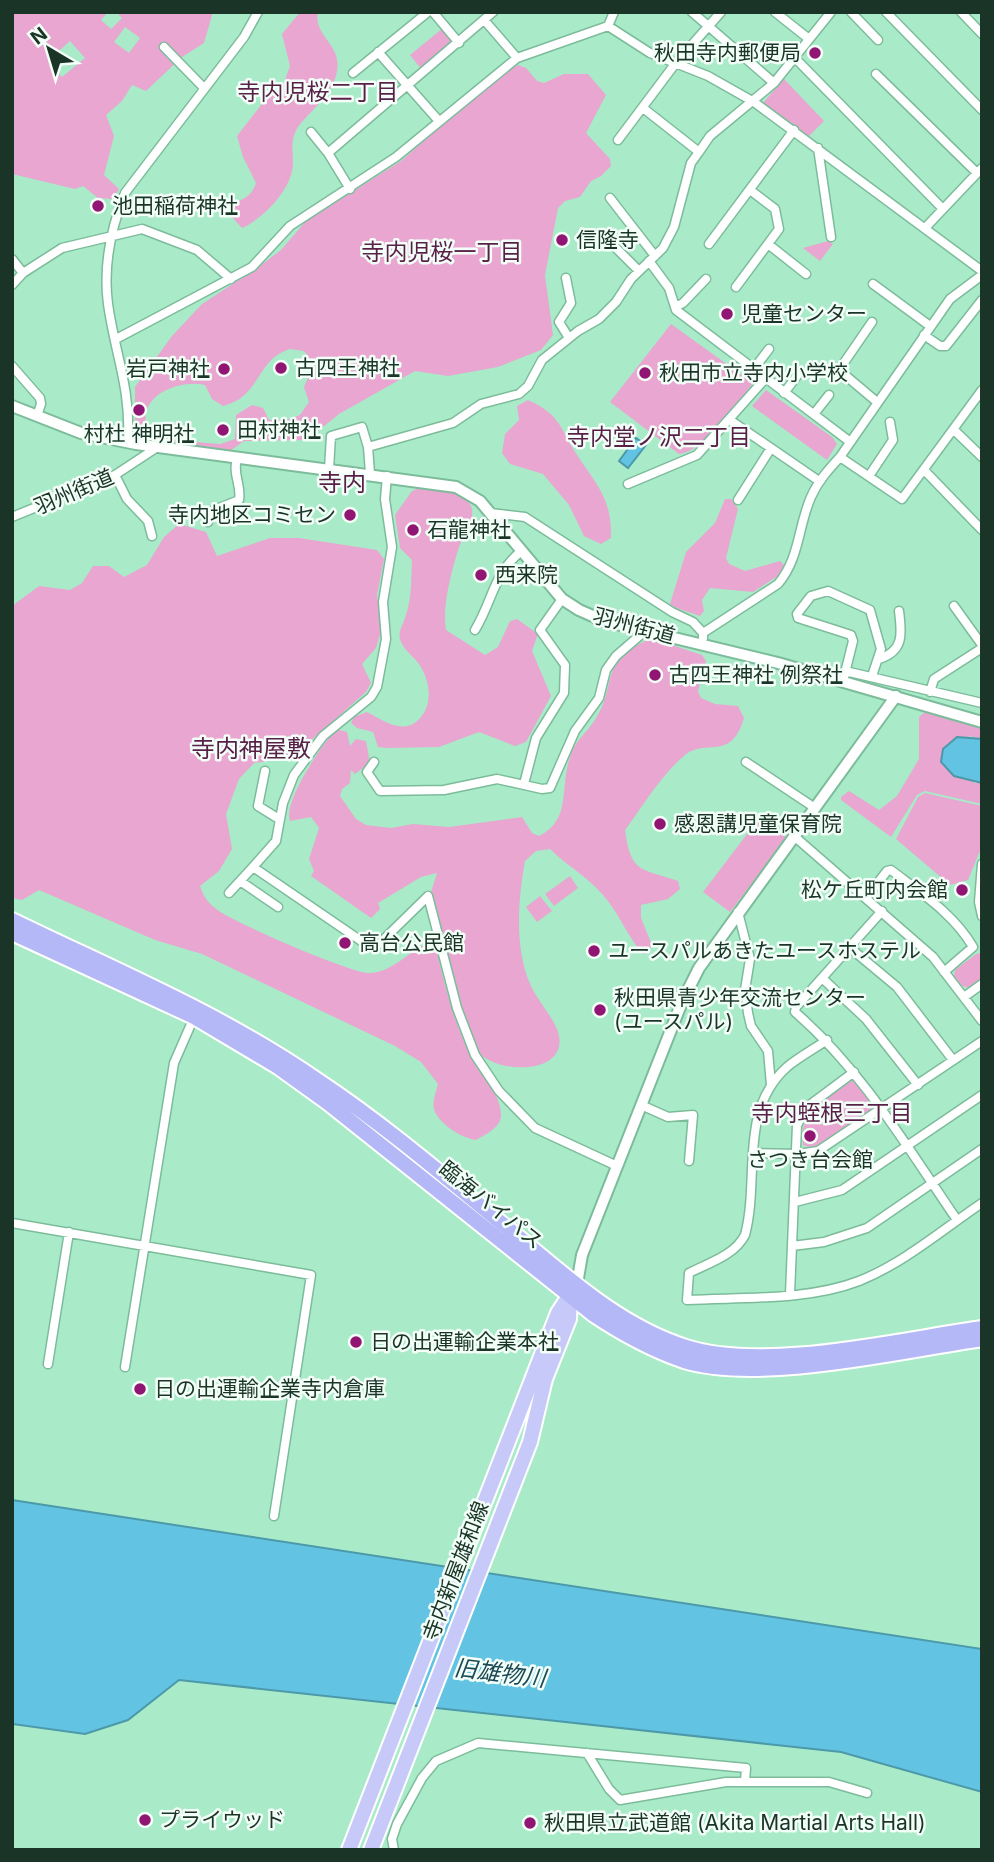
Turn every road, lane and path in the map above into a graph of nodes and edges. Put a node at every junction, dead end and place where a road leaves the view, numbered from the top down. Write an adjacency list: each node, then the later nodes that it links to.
1 (258, 12): 28 (street)
2 (431, 12): 18 (street); 20 (street)
3 (493, 12): 12 (street)
4 (614, 12): 13 (street)
5 (692, 12): 14 (street)
6 (722, 12): 14 (street)
7 (775, 12): 16 (street)
8 (831, 12): 16 (street)
9 (852, 12): 17 (street)
10 (886, 12): 31 (street)
11 (961, 12): 15 (street)
12 (485, 22): 18 (street); 21 (street)
13 (608, 26): 21 (street); 23 (street)
14 (709, 27): 23 (street); 26 (street)
15 (982, 33)
16 (809, 39): 22 (street)
17 (878, 40)
18 (459, 43): 27 (street)
19 (164, 47): 28 (street)
20 (378, 52): 24 (street); 27 (street)
21 (517, 58): 32 (street)
22 (795, 58): 26 (street); 43 (street)
23 (676, 64): 29 (street); 30 (street)
24 (353, 73)
25 (876, 74): 39 (street)
26 (774, 83): 29 (street)
27 (409, 86): 32 (street); 37 (street)
28 (204, 88): 46 (street)
29 (754, 102): 33 (street); 38 (street)
30 (643, 108): 35 (street); 38 (street)
31 (982, 110)
32 (438, 120): 40 (street)
33 (794, 130): 36 (street); 41 (street)
34 (311, 132): 37 (street)
35 (618, 140)
36 (818, 148): 44 (street); 47 (street)
37 (328, 152): 40 (street)
38 (699, 152): 50 (street)
39 (979, 170): 43 (street)
40 (350, 189): 57 (street)
41 (750, 190): 48 (street); 49 (street)
42 (610, 198): 50 (street)
43 (942, 208): 44 (street)
44 (925, 228): 56 (street)
45 (584, 235): 52 (street)
46 (110, 236): 53 (street); 57 (street); 68 (street)
47 (831, 237)
48 (709, 244)
49 (768, 244): 54 (street); 61 (street)
50 (652, 258): 52 (street); 63 (street)
51 (12, 259): 53 (street)
52 (639, 271): 67 (street)
53 (23, 273): 60 (street)
54 (806, 274)
55 (566, 278): 67 (street)
56 (980, 278): 65 (street)
57 (231, 279): 68 (street)
58 (706, 279): 63 (street)
59 (873, 284): 65 (street)
60 (12, 285)
61 (736, 287)
62 (982, 300): 66 (street)
63 (675, 307): 71 (street)
64 (872, 322): 77 (street)
65 (930, 326): 66 (street)
66 (924, 335): 77 (street)
67 (569, 338): 86 (street)
68 (116, 339): 85 (street)
69 (769, 349): 71 (street)
70 (12, 366): 80 (street)
71 (753, 370): 73 (street)
72 (800, 372): 75 (street)
73 (765, 379): 75 (street); 81 (street)
74 (982, 390): 83 (street)
75 (784, 393): 79 (street)
76 (829, 395): 79 (street)
77 (877, 402): 84 (street)
78 (12, 407): 80 (street)
79 (814, 414): 84 (street)
80 (37, 416): 85 (street)
81 (730, 420): 88 (street); 99 (street)
82 (890, 422): 96 (street)
83 (954, 429): 90 (street); 93 (street)
84 (849, 441): 89 (street)
85 (128, 442): 87 (street)
86 (368, 447): 92 (street); 94 (street)
87 (156, 448): 91 (street, 羽州街道); 95 (street, 羽州街道)
88 (771, 448): 98 (street); 100 (street)
89 (840, 457): 96 (street); 98 (street)
90 (982, 457)
91 (237, 459): 92 (street, 羽州街道); 103 (street)
92 (329, 470): 94 (street, 羽州街道)
93 (923, 470): 96 (street); 104 (street)
94 (370, 473): 97 (street, 羽州街道)
95 (115, 475): 102 (street, 羽州街道); 105 (street)
96 (869, 476)
97 (387, 477): 101 (street, 羽州街道); 126 (street)
98 (819, 481): 112 (street)
99 (628, 484)
100 (738, 500)
101 (491, 513): 106 (street, 羽州街道); 112 (street)
102 (12, 517)
103 (208, 522)
104 (982, 530)
105 (152, 536)
106 (520, 552): 107 (street, 羽州街道); 110 (street)
107 (562, 599): 111 (street, 羽州街道); 124 (street)
108 (954, 606): 113 (street)
109 (899, 611): 114 (street)
110 (475, 630)
111 (645, 631): 112 (street, 羽州街道); 124 (street)
112 (703, 638): 115 (street, 羽州街道)
113 (982, 647): 117 (street)
114 (879, 659): 115 (street); 116 (street)
115 (844, 676): 116 (street); 118 (street, 羽州街道)
116 (872, 676): 117 (street)
117 (930, 692): 119 (street)
118 (897, 696): 120 (street, 羽州街道); 125 (street)
119 (982, 703)
120 (982, 722)
121 (373, 762): 124 (street)
122 (746, 762): 125 (street)
123 (265, 771): 126 (street)
124 (524, 784)
125 (815, 808): 127 (street)
126 (279, 819): 129 (street)
127 (794, 836): 133 (street); 136 (street)
128 (982, 864): 132 (street)
129 (253, 867): 130 (street); 162 (street)
130 (240, 881): 131 (street); 134 (street)
131 (229, 893)
132 (981, 895): 137 (street)
133 (866, 898): 135 (street); 140 (street)
134 (278, 907)
135 (882, 911): 141 (street); 142 (street)
136 (738, 912): 152 (street); 155 (street)
137 (982, 916)
138 (12, 920): 146 (highway, 臨海バイパス)
139 (12, 933): 146 (highway, 臨海バイパス)
140 (977, 946): 142 (street)
141 (849, 947): 143 (street); 150 (street)
142 (944, 972): 145 (street)
143 (822, 978): 148 (street); 153 (street)
144 (982, 984): 145 (street)
145 (964, 997): 147 (street)
146 (197, 1012): 169 (street); 171 (highway, 臨海バイパス)
147 (982, 1021)
148 (827, 1040): 151 (street); 152 (street)
149 (982, 1041): 150 (street)
150 (953, 1060): 153 (street)
151 (854, 1072): 156 (street); 160 (street)
152 (771, 1084): 159 (street)
153 (918, 1085): 156 (street)
154 (982, 1096): 157 (street)
155 (641, 1105): 161 (street); 162 (street)
156 (881, 1109): 157 (street); 160 (street)
157 (907, 1147): 163 (street); 164 (street)
158 (982, 1149): 163 (street)
159 (753, 1153): 160 (street); 172 (street)
160 (798, 1154): 164 (street)
161 (689, 1161)
162 (617, 1166): 171 (street)
163 (932, 1184): 166 (street); 170 (street)
164 (795, 1202): 170 (street)
165 (982, 1203): 166 (street)
166 (957, 1220): 172 (street)
167 (12, 1223): 168 (street)
168 (69, 1232): 169 (street); 175 (street)
169 (142, 1246): 176 (street); 177 (street)
170 (792, 1246): 172 (street)
171 (574, 1290): 173 (highway, 臨海バイパス); 174 (highway, 臨海バイパス); 181 (main road, 寺内新屋雄和線); 182 (main road, 寺内新屋雄和線)
172 (790, 1294)
173 (982, 1328)
174 (982, 1339)
175 (48, 1364)
176 (125, 1367)
177 (274, 1516)
178 (587, 1753): 179 (street); 179 (street); 183 (street)
179 (745, 1782): 180 (street)
180 (867, 1793)
181 (349, 1850)
182 (371, 1850)
183 (394, 1850)

